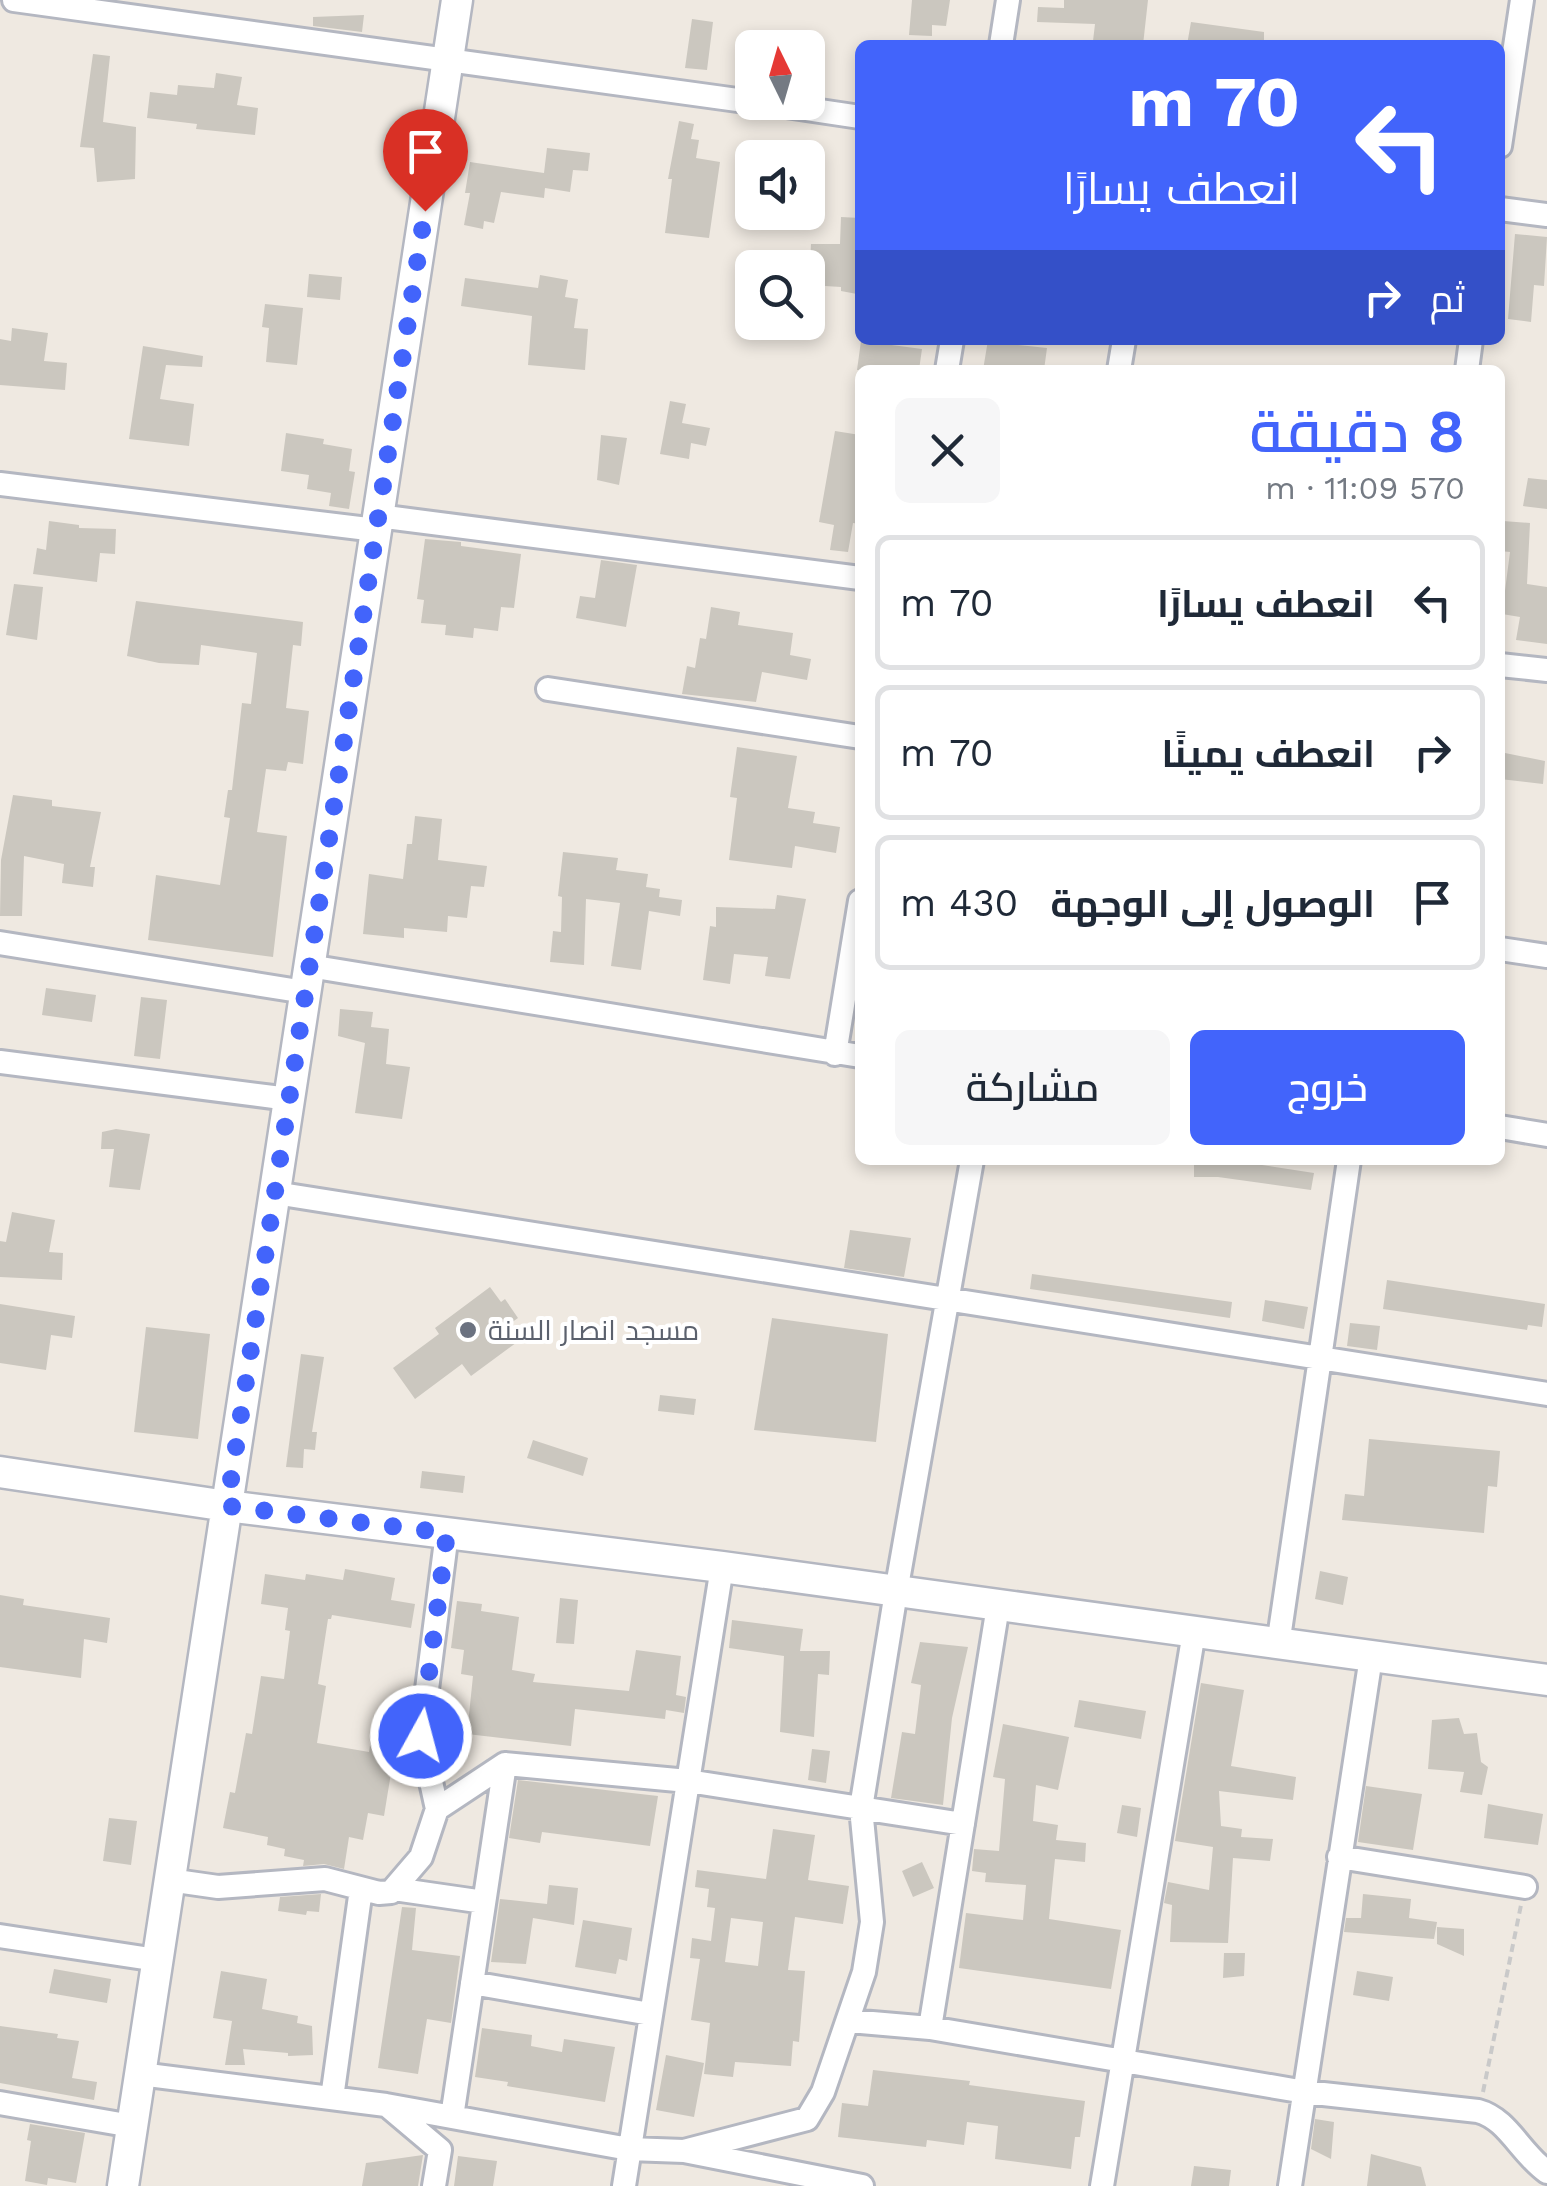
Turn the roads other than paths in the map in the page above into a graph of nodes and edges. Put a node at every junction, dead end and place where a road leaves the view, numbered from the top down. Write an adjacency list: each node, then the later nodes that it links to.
1 (14, 0): 6 (street)
2 (457, 0): 6 (street)
3 (1008, 0): 5 (street)
4 (1522, 0): 9 (street)
5 (1002, 40)
6 (448, 58): 7 (street); 14 (street)
7 (735, 99)
8 (825, 112): 10 (street)
9 (1505, 113)
10 (855, 116)
11 (1505, 209): 12 (street)
12 (1547, 215)
13 (0, 484): 14 (street)
14 (377, 523): 15 (street); 24 (street)
15 (855, 577)
16 (1505, 666): 17 (street)
17 (1547, 670)
18 (548, 690): 19 (street)
19 (855, 736)
20 (855, 932): 25 (street)
21 (0, 943): 24 (street)
22 (1505, 950): 23 (street)
23 (1547, 956)
24 (307, 979): 25 (street); 28 (street)
25 (835, 1054): 26 (street)
26 (855, 1056)
27 (0, 1062): 28 (street)
28 (289, 1099): 33 (street)
29 (1505, 1128): 30 (street)
30 (1547, 1135)
31 (971, 1165): 34 (street)
32 (1348, 1165): 35 (street)
33 (275, 1192): 34 (street); 38 (street)
34 (947, 1299): 35 (street); 41 (street)
35 (1320, 1358): 36 (street); 44 (street)
36 (1547, 1394)
37 (0, 1472): 38 (street)
38 (227, 1506): 39 (street); 53 (street)
39 (447, 1533): 40 (street); 50 (street)
40 (722, 1568): 41 (street); 48 (street)
41 (896, 1592): 42 (street); 49 (street)
42 (998, 1606): 43 (street); 51 (street)
43 (1194, 1632): 44 (street); 64 (street)
44 (1278, 1645): 45 (street)
45 (1371, 1657): 46 (street); 52 (street)
46 (1547, 1680)
47 (505, 1764): 48 (street); 50 (street); 57 (street)
48 (688, 1781): 49 (street); 61 (street)
49 (862, 1808): 51 (street); 62 (street)
50 (438, 1809): 55 (street)
51 (963, 1824): 63 (street)
52 (1338, 1857): 54 (street); 66 (street)
53 (170, 1880): 56 (street); 59 (street)
54 (1525, 1887)
55 (394, 1888): 56 (street); 57 (street)
56 (361, 1889): 67 (street)
57 (484, 1902): 60 (street)
58 (0, 1936): 59 (street)
59 (158, 1960): 65 (street)
60 (472, 1984): 61 (street); 70 (street)
61 (650, 2014): 72 (street)
62 (849, 2021): 63 (street); 73 (street)
63 (930, 2028): 64 (street)
64 (1121, 2062): 66 (street); 79 (street)
65 (140, 2074): 67 (street); 71 (street)
66 (1305, 2092): 74 (street); 80 (street)
67 (332, 2098): 69 (street)
68 (0, 2102): 71 (street)
69 (386, 2105): 70 (street); 76 (street)
70 (452, 2117): 72 (street)
71 (132, 2126): 75 (street)
72 (629, 2149): 73 (street); 77 (street)
73 (684, 2151): 78 (street)
74 (1547, 2172)
75 (123, 2186)
76 (434, 2186)
77 (624, 2186)
78 (862, 2186)
79 (1102, 2186)
80 (1290, 2186)

